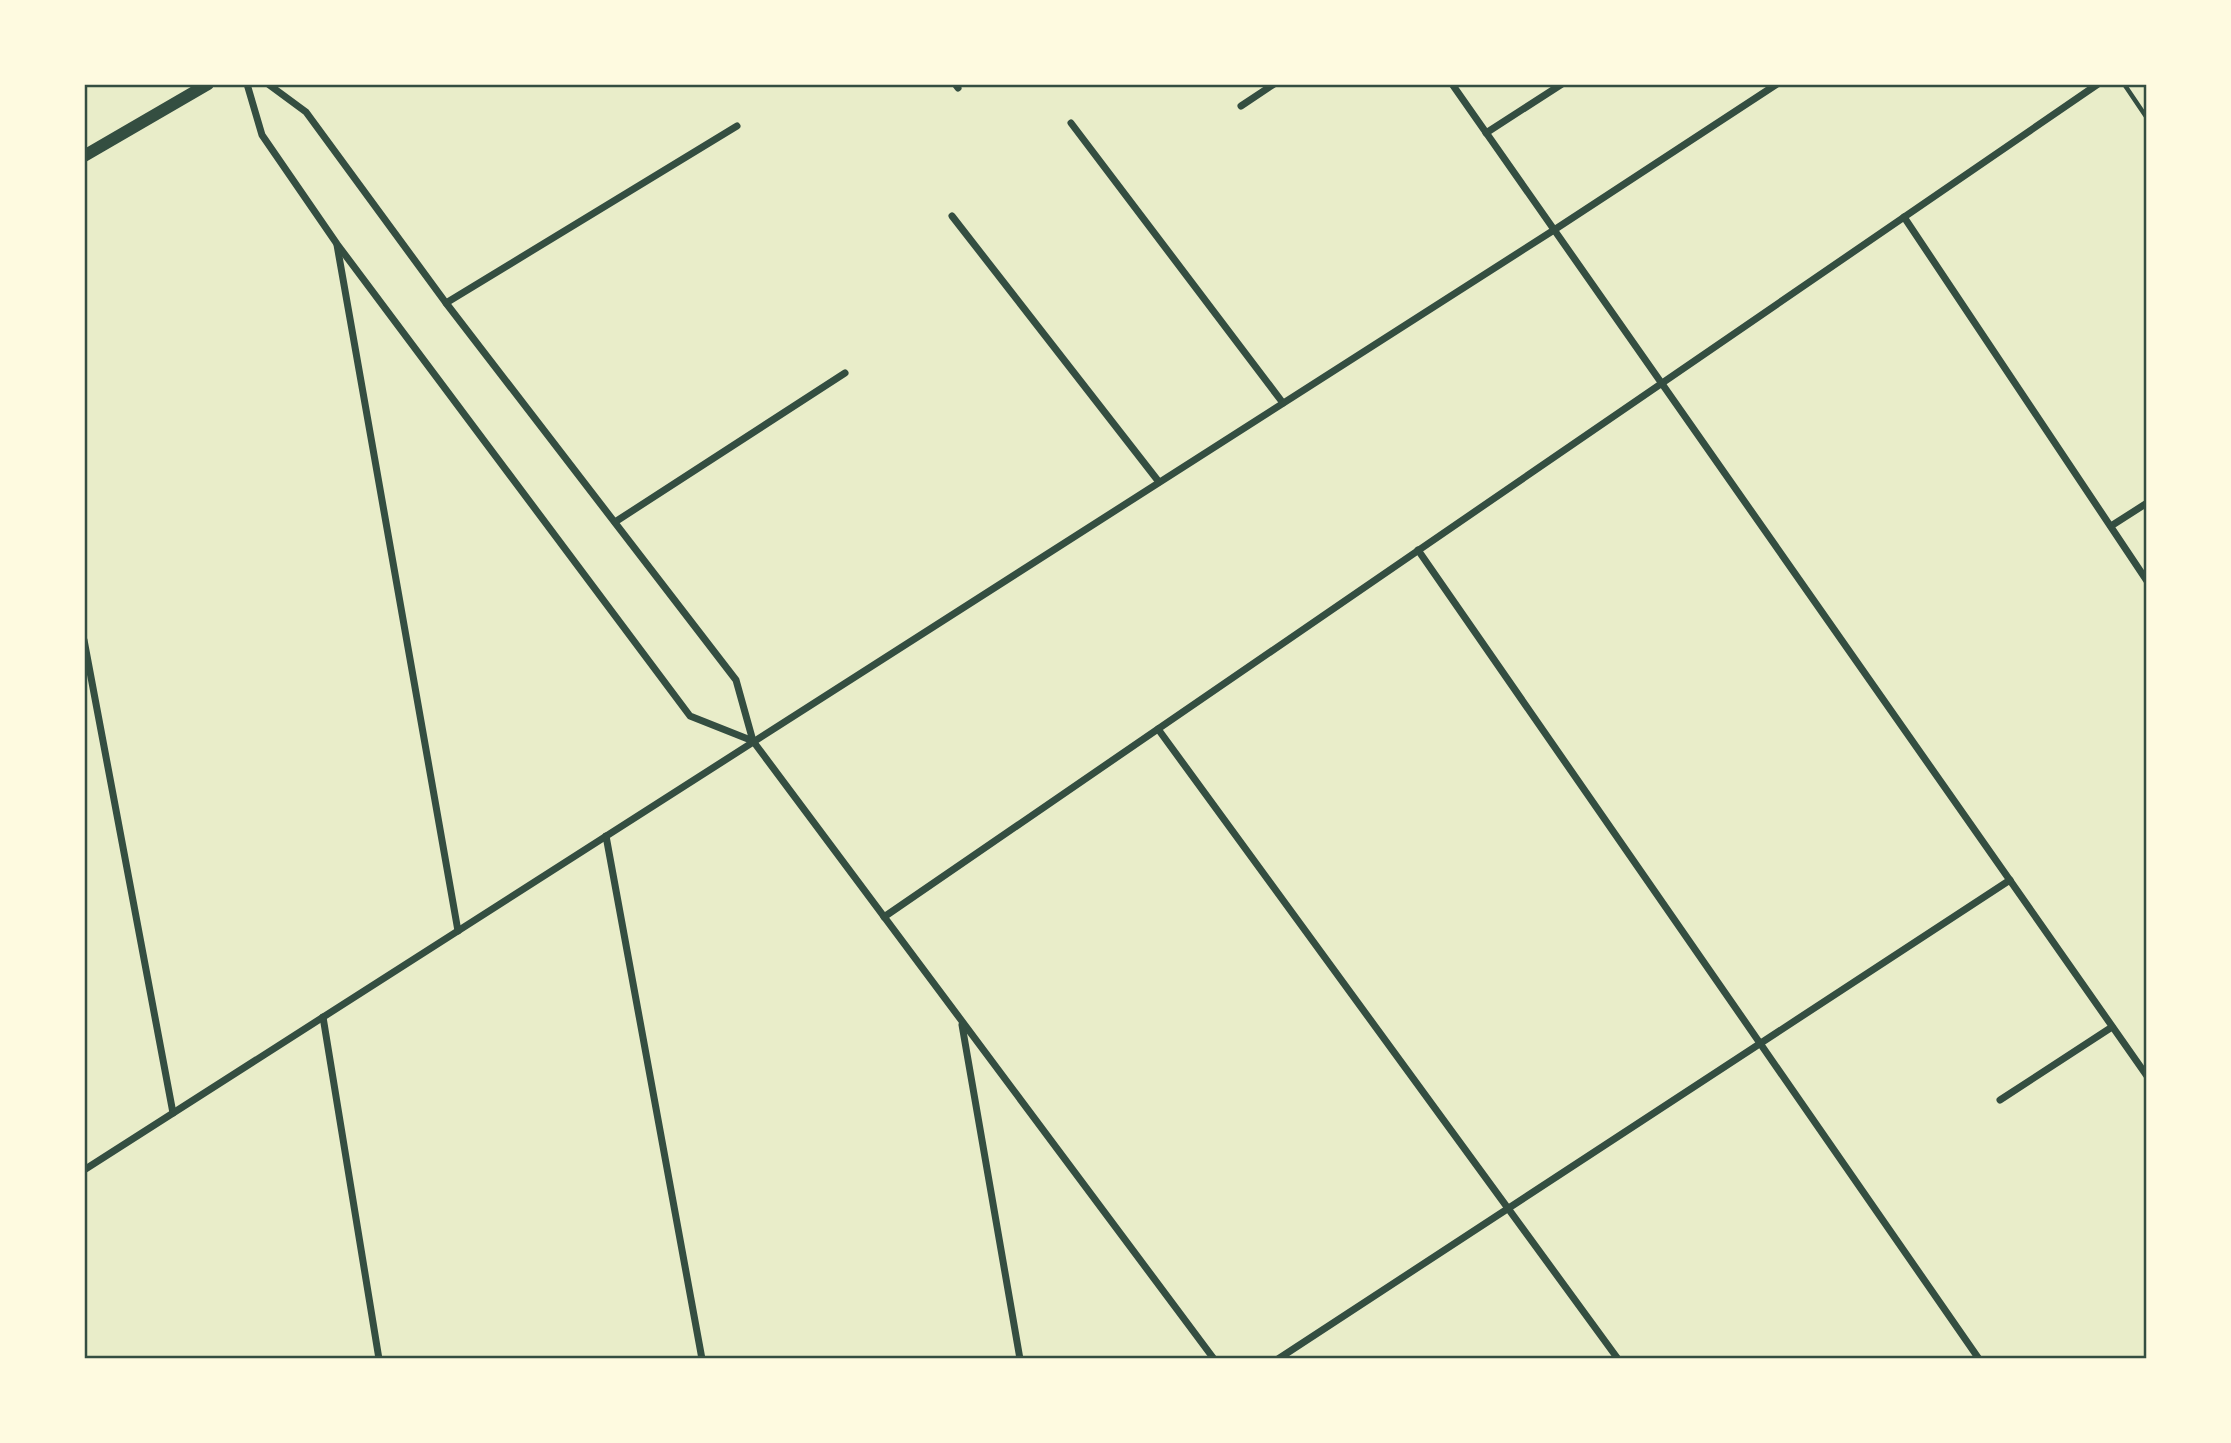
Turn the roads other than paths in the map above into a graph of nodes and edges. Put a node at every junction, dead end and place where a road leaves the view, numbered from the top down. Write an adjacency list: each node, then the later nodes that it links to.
1 (208, 84): 13 (street)
2 (247, 84): 17 (street)
3 (268, 84): 18 (street)
4 (1274, 84): 9 (street)
5 (1452, 84): 12 (street)
6 (1562, 84): 12 (street)
7 (1777, 84): 16 (street)
8 (2098, 84): 15 (street)
9 (1241, 106)
10 (1071, 123): 21 (street)
11 (737, 126): 18 (street)
12 (1486, 133): 16 (street)
13 (84, 156)
14 (952, 216): 22 (street)
15 (1904, 217): 20 (street); 25 (street)
16 (1554, 230): 20 (street); 21 (street)
17 (337, 244): 30 (street); 34 (street)
18 (446, 303): 24 (street)
19 (845, 373): 24 (street)
20 (1661, 383): 26 (street); 32 (street)
21 (1283, 403): 22 (street)
22 (1159, 482): 30 (street)
23 (2147, 503): 25 (street)
24 (615, 522): 30 (street)
25 (2111, 526): 27 (street)
26 (1418, 550): 29 (street); 38 (street)
27 (2147, 581)
28 (84, 640): 41 (street)
29 (1158, 729): 33 (street); 43 (street)
30 (753, 741): 31 (street); 33 (street)
31 (606, 836): 34 (street); 45 (street)
32 (2010, 880): 37 (street); 38 (street)
33 (884, 917): 36 (street)
34 (458, 930): 35 (street)
35 (323, 1017): 41 (street); 44 (street)
36 (961, 1021): 46 (street); 47 (street)
37 (2112, 1027): 39 (street); 40 (street)
38 (1760, 1044): 43 (street); 50 (street)
39 (2147, 1076)
40 (2000, 1100)
41 (173, 1113): 42 (street)
42 (84, 1170)
43 (1508, 1208): 48 (street); 49 (street)
44 (379, 1359)
45 (702, 1359)
46 (1020, 1359)
47 (1214, 1359)
48 (1278, 1359)
49 (1618, 1359)
50 (1979, 1359)

